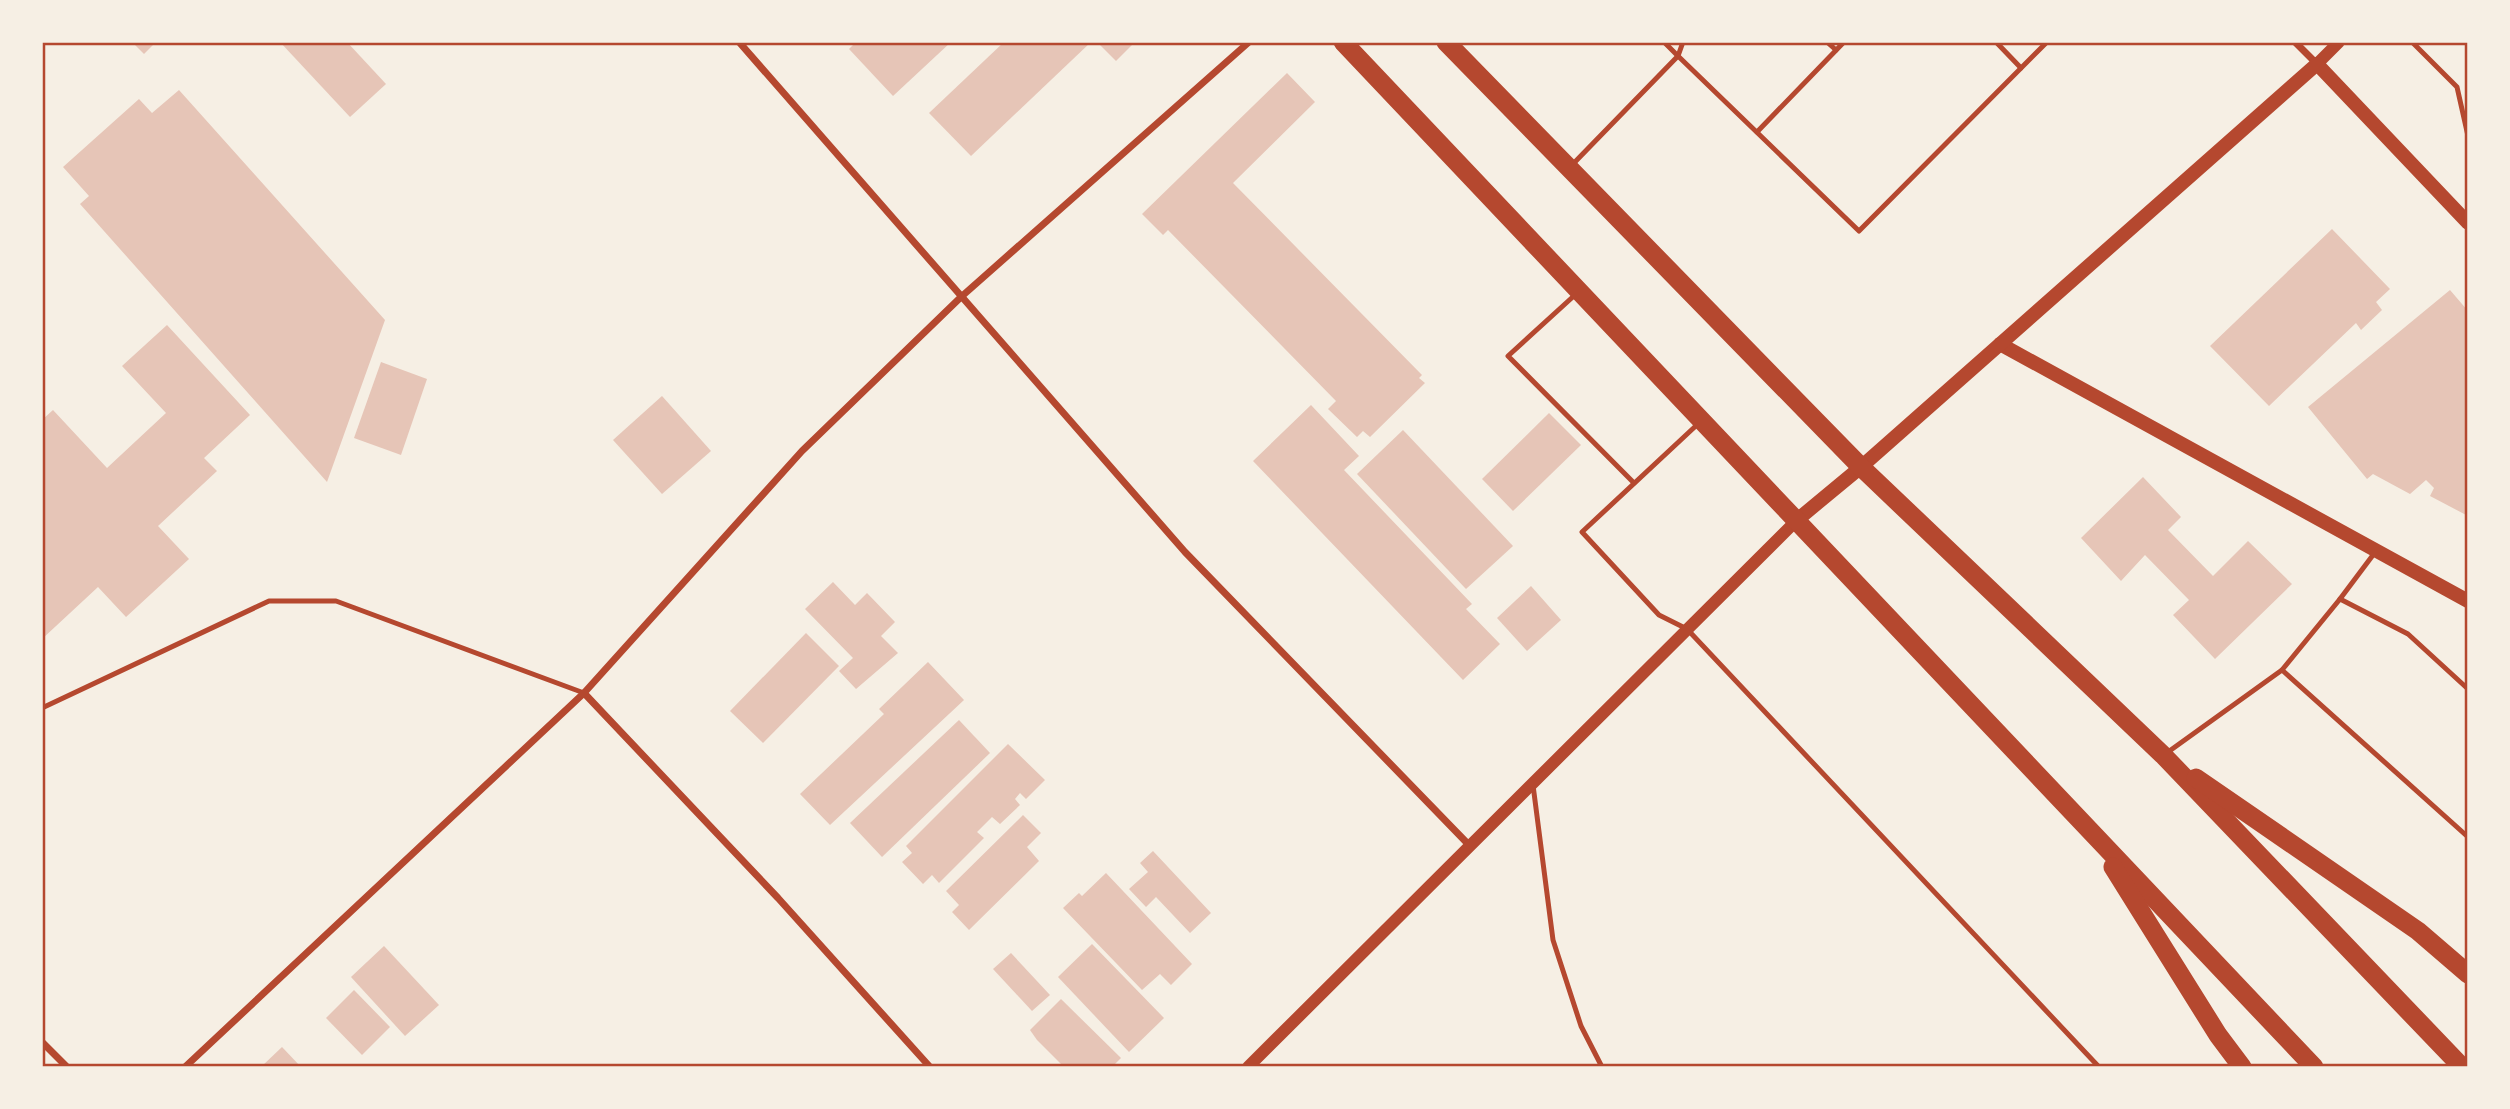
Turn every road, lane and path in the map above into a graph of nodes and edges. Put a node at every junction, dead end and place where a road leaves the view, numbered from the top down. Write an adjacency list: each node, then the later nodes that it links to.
1 (739, 42): 23 (street)
2 (1249, 42): 23 (street)
3 (1343, 42): 22 (highway)
4 (1446, 42): 20 (highway)
5 (1664, 42): 15 (lane)
6 (1683, 42): 15 (lane)
7 (1827, 42): 14 (lane)
8 (1844, 42): 14 (lane)
9 (1996, 42): 17 (lane)
10 (2047, 42): 17 (lane)
11 (2295, 42): 16 (street)
12 (2339, 42): 16 (street)
13 (2412, 42): 19 (lane)
14 (1836, 50): 18 (lane)
15 (1678, 56): 18 (lane); 20 (lane)
16 (2317, 64): 21 (main road); 24 (main road)
17 (2021, 68): 18 (lane)
18 (1757, 132)
19 (2468, 136)
20 (1569, 168): 26 (highway)
21 (2468, 223)
22 (1580, 290): 25 (highway); 27 (lane)
23 (961, 297): 35 (street); 41 (street)
24 (2000, 344): 26 (main road); 29 (main road)
25 (1703, 419): 27 (lane); 28 (highway)
26 (1861, 467): 28 (main road); 37 (highway)
27 (1634, 483): 32 (lane)
28 (1797, 520): 32 (street); 39 (highway)
29 (2377, 551): 30 (lane); 31 (main road)
30 (2340, 599): 33 (lane); 34 (lane)
31 (2468, 601)
32 (1687, 629): 38 (street); 49 (lane)
33 (2282, 670): 37 (lane); 40 (lane)
34 (2468, 689)
35 (584, 693): 36 (lane); 45 (street); 46 (street)
36 (42, 708)
37 (2163, 755): 42 (highway); 52 (highway)
38 (1532, 782): 41 (street); 48 (lane)
39 (2091, 830): 50 (highway); 51 (highway)
40 (2468, 837)
41 (1469, 845): 47 (street)
42 (2468, 974)
43 (42, 1042): 44 (street)
44 (67, 1067)
45 (186, 1067)
46 (930, 1067)
47 (1248, 1067)
48 (1602, 1067)
49 (2098, 1067)
50 (2242, 1067)
51 (2314, 1067)
52 (2462, 1067)

